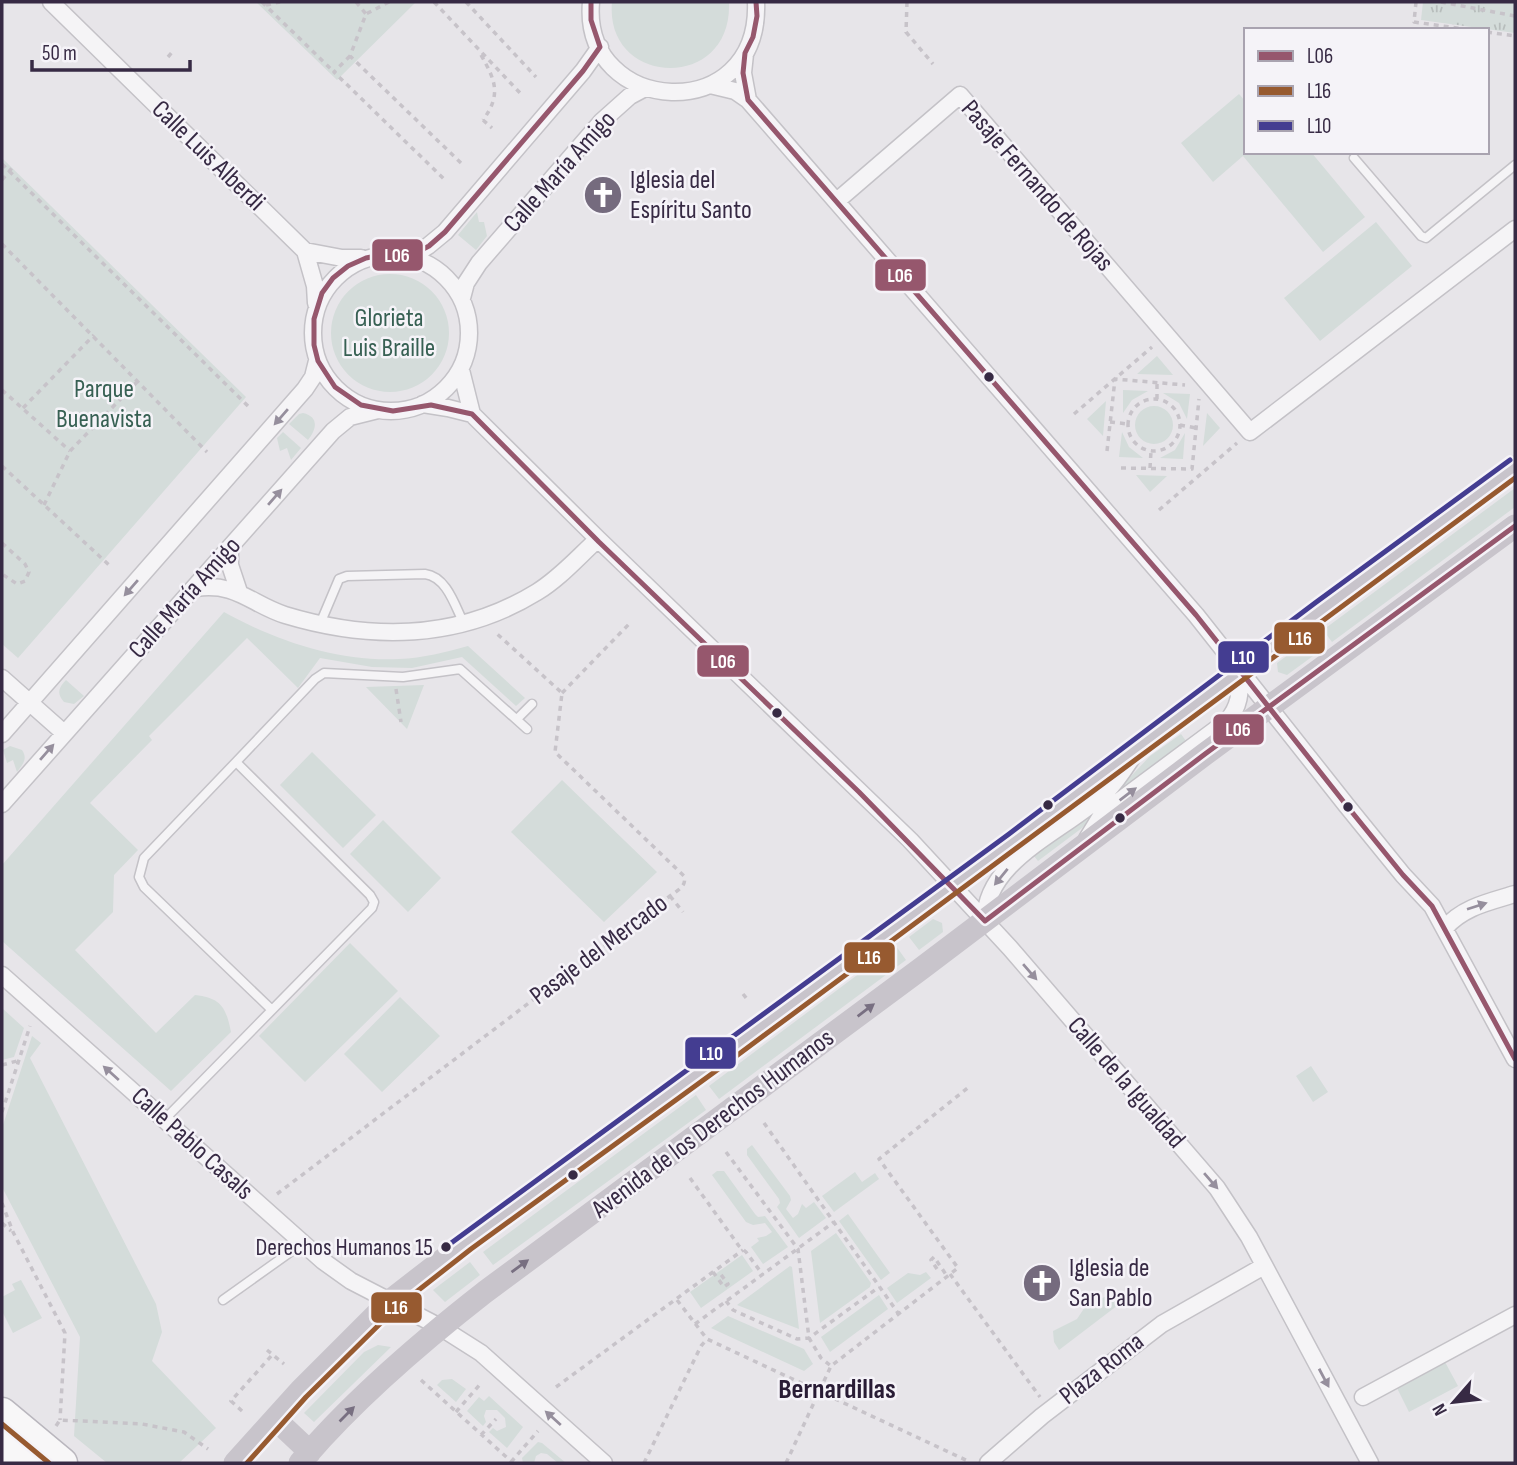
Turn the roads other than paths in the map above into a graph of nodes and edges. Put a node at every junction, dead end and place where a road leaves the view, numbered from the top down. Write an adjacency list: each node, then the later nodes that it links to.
1 (51, 2): 13 (street, Calle Luis Alberdi)
2 (591, 2): 4 (street)
3 (756, 2): 5 (street)
4 (600, 47): 7 (street); 14 (street, Calle María Amigo)
5 (745, 53): 6 (street); 8 (street)
6 (710, 85): 7 (street); 8 (street)
7 (645, 88): 16 (street, Calle María Amigo)
8 (748, 100): 11 (street)
9 (1354, 158): 10 (lane)
10 (1515, 165)
11 (838, 200): 12 (street, Pasaje Fernando de Rojas); 31 (street)
12 (1515, 229)
13 (305, 251): 15 (street); 17 (street)
14 (412, 256): 15 (street); 16 (street)
15 (368, 257): 17 (street)
16 (461, 298): 19 (street)
17 (316, 303): 18 (street)
18 (317, 361): 21 (street); 33 (street, Calle María Amigo, one-way to 33)
19 (461, 370): 20 (street); 22 (street)
20 (424, 404): 21 (street); 22 (street)
21 (379, 410): 26 (street, Calle María Amigo, one-way to 21)
22 (472, 414): 25 (street)
23 (1515, 467): 31 (street, Avenida de los Derechos Humanos)
24 (1515, 526): 35 (street, Avenida de los Derechos Humanos)
25 (598, 539): 30 (street); 44 (street)
26 (230, 549): 27 (street, Calle María Amigo); 28 (street)
27 (196, 588): 28 (street); 38 (street, Calle María Amigo)
28 (239, 592): 29 (street)
29 (320, 624): 30 (street); 30 (lane)
30 (464, 624)
31 (1240, 671): 35 (street); 40 (street, Avenida de los Derechos Humanos); 43 (street, one-way to 31)
32 (2, 678): 33 (street)
33 (29, 702): 38 (street); 39 (street, Calle María Amigo)
34 (532, 704): 36 (lane)
35 (1269, 707): 43 (street, Avenida de los Derechos Humanos); 47 (street)
36 (517, 719): 37 (lane); 41 (lane)
37 (527, 729)
38 (64, 733): 42 (street, Calle María Amigo, one-way to 38)
39 (2, 734)
40 (1138, 748): 44 (street, Avenida de los Derechos Humanos); 46 (street, one-way to 46)
41 (236, 762): 49 (lane); 49 (lane)
42 (2, 804)
43 (1084, 845): 46 (street, Avenida de los Derechos Humanos)
44 (952, 886): 46 (street); 57 (street, Avenida de los Derechos Humanos)
45 (1515, 894): 47 (street, one-way to 45)
46 (985, 921): 55 (street, Calle de la Igualdad, one-way to 55); 59 (street, Avenida de los Derechos Humanos, one-way to 46)
47 (1445, 928): 51 (street)
48 (2, 975): 53 (street, Calle Pablo Casals, one-way to 48)
49 (272, 1010): 53 (lane)
50 (1515, 1022): 51 (street)
51 (1498, 1027): 52 (street)
52 (1515, 1059)
53 (164, 1120): 54 (street, Calle Pablo Casals)
54 (303, 1243): 56 (lane); 57 (street, Calle Pablo Casals)
55 (1264, 1266): 69 (street, Plaza Roma); 70 (street, Calle de la Igualdad, one-way to 70)
56 (223, 1300)
57 (391, 1300): 59 (street); 62 (street, Avenida de los Derechos Humanos)
58 (1515, 1315): 60 (street)
59 (440, 1327): 64 (street, Avenida de los Derechos Humanos, one-way to 59); 68 (street, one-way to 59)
60 (1363, 1397)
61 (2, 1413): 66 (highway)
62 (275, 1419): 64 (street, Avenida de los Derechos Humanos); 67 (street, Avenida de los Derechos Humanos)
63 (2, 1445): 65 (highway)
64 (305, 1457)
65 (24, 1463)
66 (62, 1463)
67 (235, 1463)
68 (604, 1463)
69 (988, 1463)
70 (1370, 1463)

